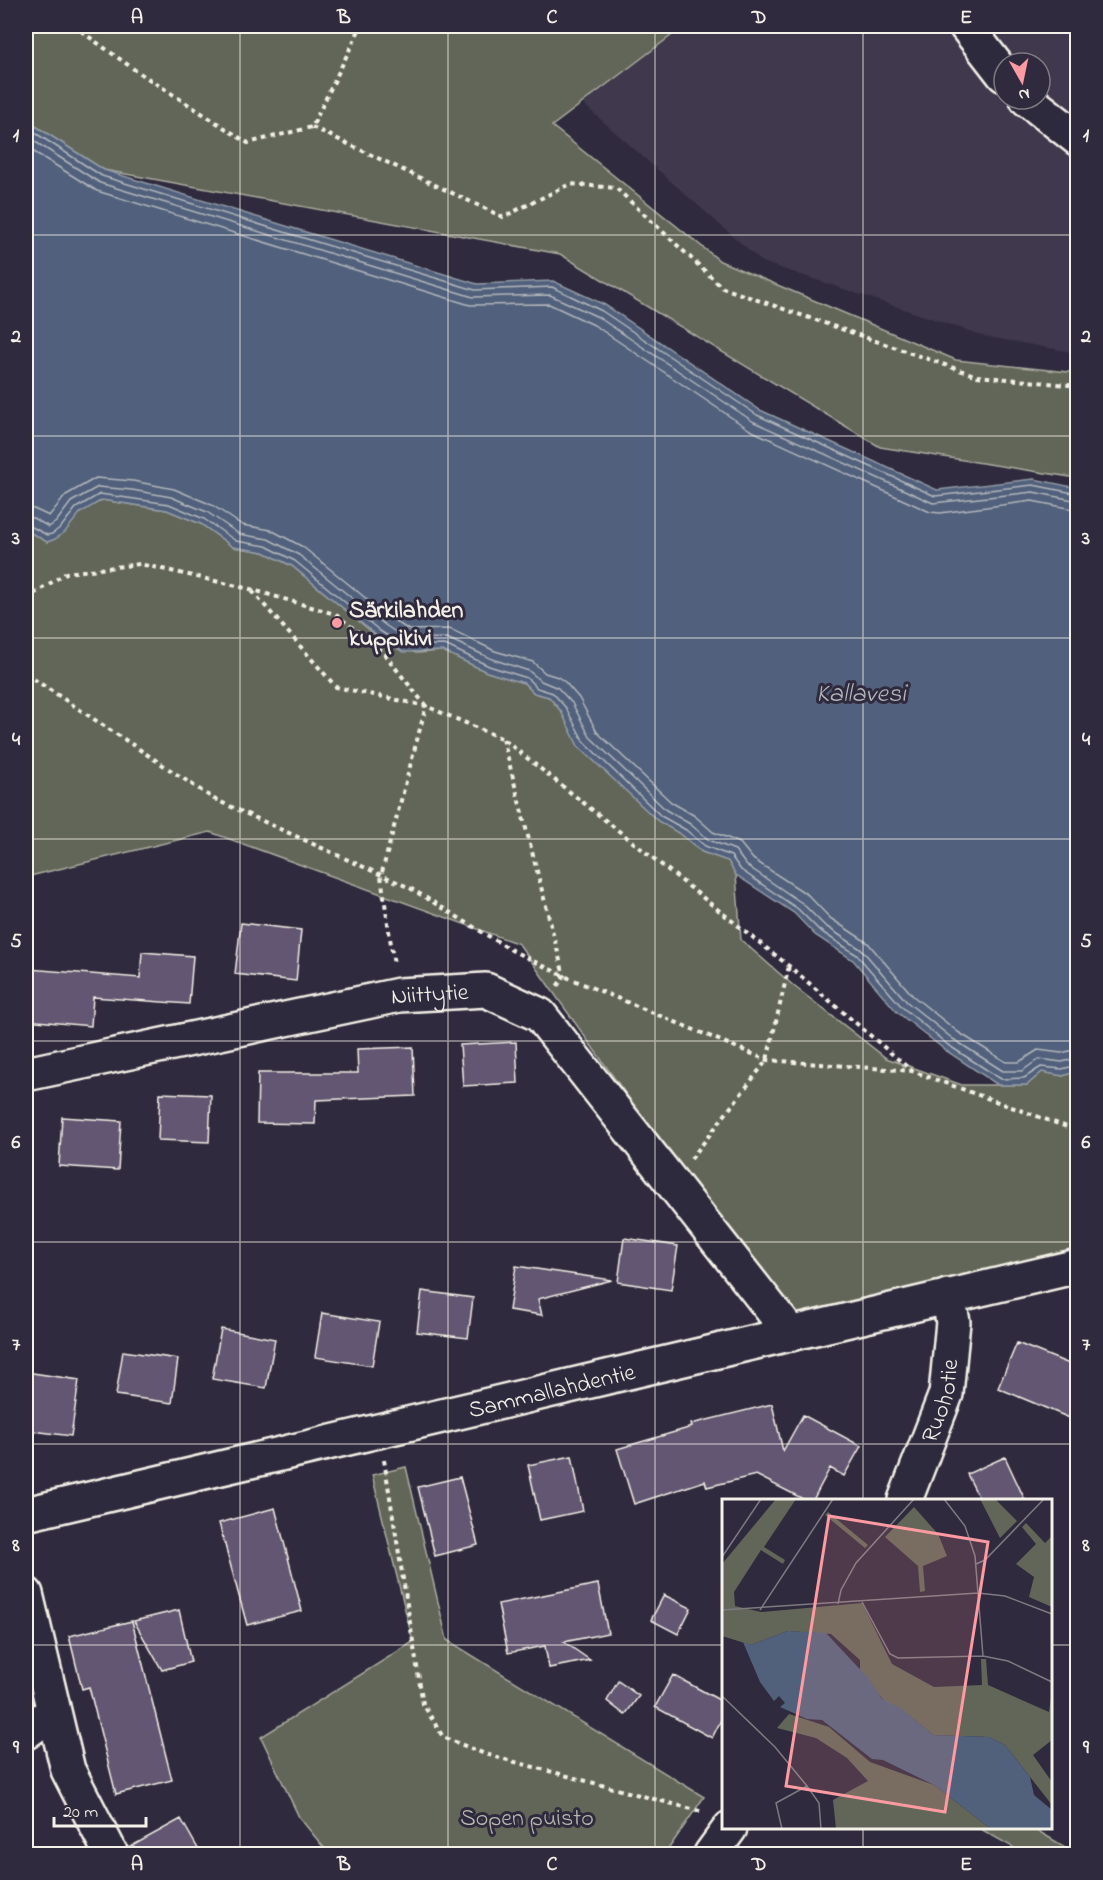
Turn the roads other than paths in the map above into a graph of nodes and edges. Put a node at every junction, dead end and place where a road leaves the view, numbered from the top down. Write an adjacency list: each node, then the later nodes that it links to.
1 (966, 26): 2 (street)
2 (992, 60)
3 (1042, 111): 4 (street)
4 (1077, 140)
5 (26, 1074): 8 (street, Niittytie)
6 (1077, 1266): 7 (street, Sammallahdentie)
7 (948, 1296): 8 (street, Sammallahdentie); 9 (street, Ruohotie)
8 (791, 1334): 10 (street, Sammallahdentie)
9 (905, 1499)
10 (26, 1514)
11 (26, 1594): 12 (street)
12 (53, 1712): 13 (street); 15 (street)
13 (26, 1732)
14 (721, 1821): 16 (street)
15 (111, 1854)
16 (711, 1854)

